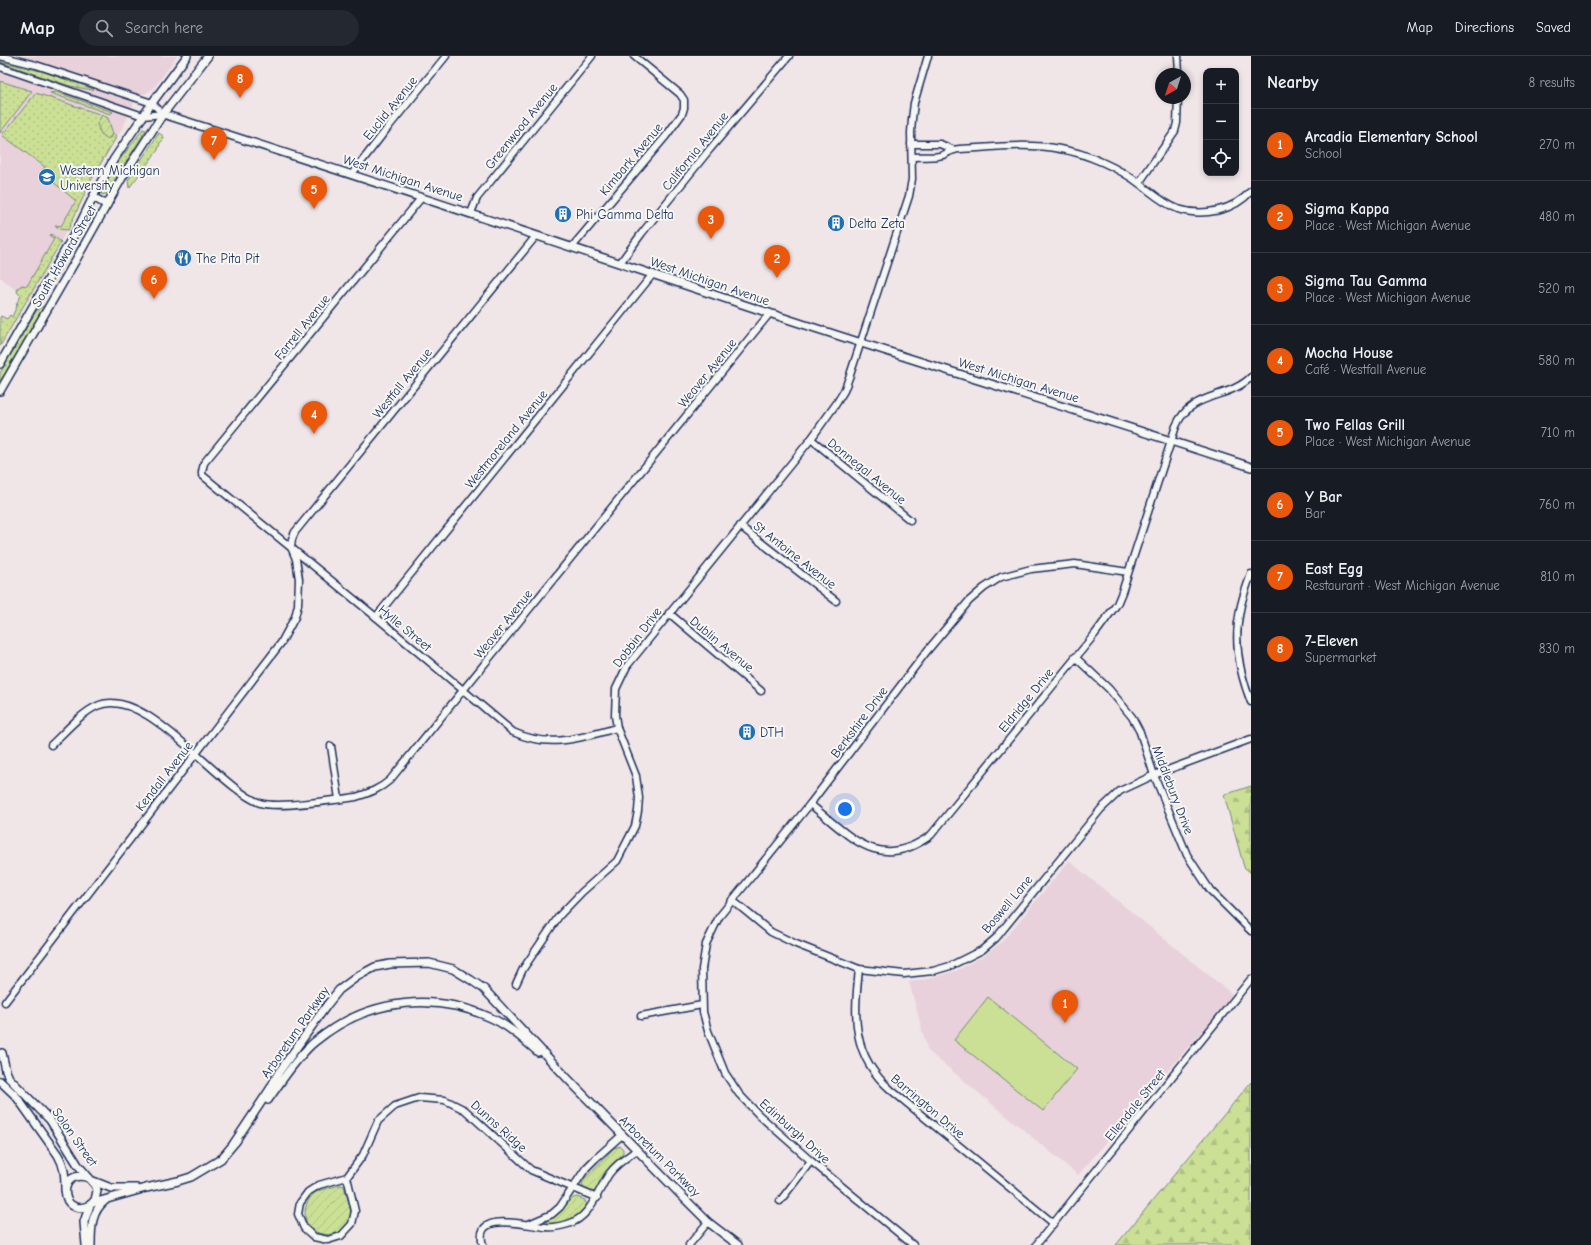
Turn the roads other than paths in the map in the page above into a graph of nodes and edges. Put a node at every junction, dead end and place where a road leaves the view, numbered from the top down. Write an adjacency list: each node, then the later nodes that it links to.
1 (0, 56): 12 (street, West Michigan Avenue)
2 (188, 56): 12 (street, South Howard Street)
3 (208, 56): 14 (street, South Howard Street)
4 (446, 56): 19 (street, Euclid Avenue)
5 (592, 56): 25 (street, Greenwood Avenue)
6 (634, 56): 27 (street, Kimbark Avenue)
7 (789, 56): 28 (street, California Avenue)
8 (928, 56): 16 (street, Dobbin Drive)
9 (1178, 56): 11 (street)
10 (0, 67): 15 (street, West Michigan Avenue)
11 (1179, 68)
12 (152, 103): 14 (street, West Michigan Avenue); 15 (street, South Howard Street)
13 (1178, 104): 20 (street)
14 (163, 114): 15 (street, West Michigan Avenue); 19 (street, West Michigan Avenue); 24 (street, South Howard Street)
15 (143, 116): 22 (street, South Howard Street)
16 (911, 144): 17 (street); 18 (street, Dobbin Drive)
17 (954, 150): 18 (street); 20 (street)
18 (912, 157): 31 (street, Dobbin Drive)
19 (352, 174): 23 (street, West Michigan Avenue)
20 (1139, 183): 21 (street)
21 (1251, 191)
22 (93, 197): 24 (street); 32 (street, South Howard Street)
23 (422, 197): 25 (street, West Michigan Avenue); 38 (street, Farrell Avenue)
24 (107, 205): 34 (street, South Howard Street)
25 (471, 213): 26 (street, West Michigan Avenue)
26 (536, 236): 27 (street, West Michigan Avenue); 41 (street, Westfall Avenue)
27 (572, 247): 28 (street, West Michigan Avenue)
28 (620, 263): 29 (street, West Michigan Avenue)
29 (653, 274): 30 (street, West Michigan Avenue); 46 (street, Westmoreland Avenue)
30 (770, 313): 31 (street, West Michigan Avenue); 48 (street, Weaver Avenue)
31 (861, 343): 35 (street, Dobbin Drive); 36 (street, West Michigan Avenue)
32 (0, 364)
33 (1251, 377): 36 (street, Eldridge Drive)
34 (0, 392)
35 (811, 439): 39 (street, Donnegal Avenue); 40 (street, Dobbin Drive)
36 (1172, 441): 37 (street, West Michigan Avenue); 42 (street, Eldridge Drive)
37 (1251, 467)
38 (202, 472): 41 (street, Hylle Street)
39 (910, 520)
40 (740, 526): 44 (street, St Antoine Avenue); 45 (street, Dobbin Drive)
41 (291, 547): 46 (street, Hylle Street); 55 (street, Kendall Avenue)
42 (1128, 572): 47 (street, Eldridge Drive); 58 (street, Berkshire Drive)
43 (1251, 574): 50 (street)
44 (836, 601)
45 (669, 614): 49 (street, Dublin Avenue); 51 (street, Dobbin Drive)
46 (376, 617): 48 (street, Hylle Street)
47 (1075, 657): 56 (street, Middlebury Drive); 58 (street, Eldridge Drive)
48 (463, 691): 51 (street, Hylle Street); 57 (street, Weaver Avenue)
49 (761, 691)
50 (1251, 702)
51 (617, 728): 63 (street, Dobbin Drive)
52 (1251, 739): 56 (street, Boswell Lane)
53 (51, 745): 55 (street, Weaver Avenue)
54 (331, 746): 57 (street)
55 (196, 753): 57 (street, Weaver Avenue); 64 (street, Kendall Avenue)
56 (1154, 775): 60 (street, Middlebury Drive); 61 (street, Boswell Lane)
57 (339, 799)
58 (810, 804): 59 (street, Berkshire Drive)
59 (732, 900): 61 (street, Boswell Lane); 65 (street, Berkshire Drive)
60 (1251, 931)
61 (859, 969): 84 (street, Barrington Drive)
62 (1251, 979): 84 (street, Ellendale Street)
63 (516, 984)
64 (4, 1002)
65 (702, 1005): 66 (street); 73 (street, Edinburgh Drive)
66 (641, 1016)
67 (0, 1052): 75 (street, Solon Street)
68 (568, 1079): 70 (street, Arboretum Parkway); 71 (street, Arboretum Parkway); 71 (street, Arboretum Parkway)
69 (0, 1081): 78 (street, Solon Street)
70 (622, 1135): 72 (street, Arboretum Parkway); 76 (street)
71 (234, 1143): 77 (street, Arboretum Parkway)
72 (636, 1150): 80 (street); 83 (street, Arboretum Parkway)
73 (811, 1161): 81 (street); 91 (street, Edinburgh Drive)
74 (347, 1177): 74 (street); 76 (street, Dunns Ridge)
75 (91, 1180): 77 (street, Arboretum Parkway); 78 (street, Solon Street); 82 (street, Solon Street)
76 (573, 1187): 80 (street, Dunns Ridge); 85 (street)
77 (146, 1188): 79 (street, Arboretum Parkway)
78 (65, 1190): 82 (street, Solon Street)
79 (110, 1198): 82 (street, Arboretum Parkway); 87 (street)
80 (597, 1198): 85 (street)
81 (780, 1201)
82 (91, 1204): 86 (street, Solon Street)
83 (708, 1222): 89 (street); 90 (street, Arboretum Parkway)
84 (1053, 1223): 92 (street, Ellendale Street)
85 (529, 1224): 88 (street)
86 (86, 1245)
87 (91, 1245)
88 (483, 1245)
89 (689, 1245)
90 (738, 1245)
91 (914, 1245)
92 (1036, 1245)

